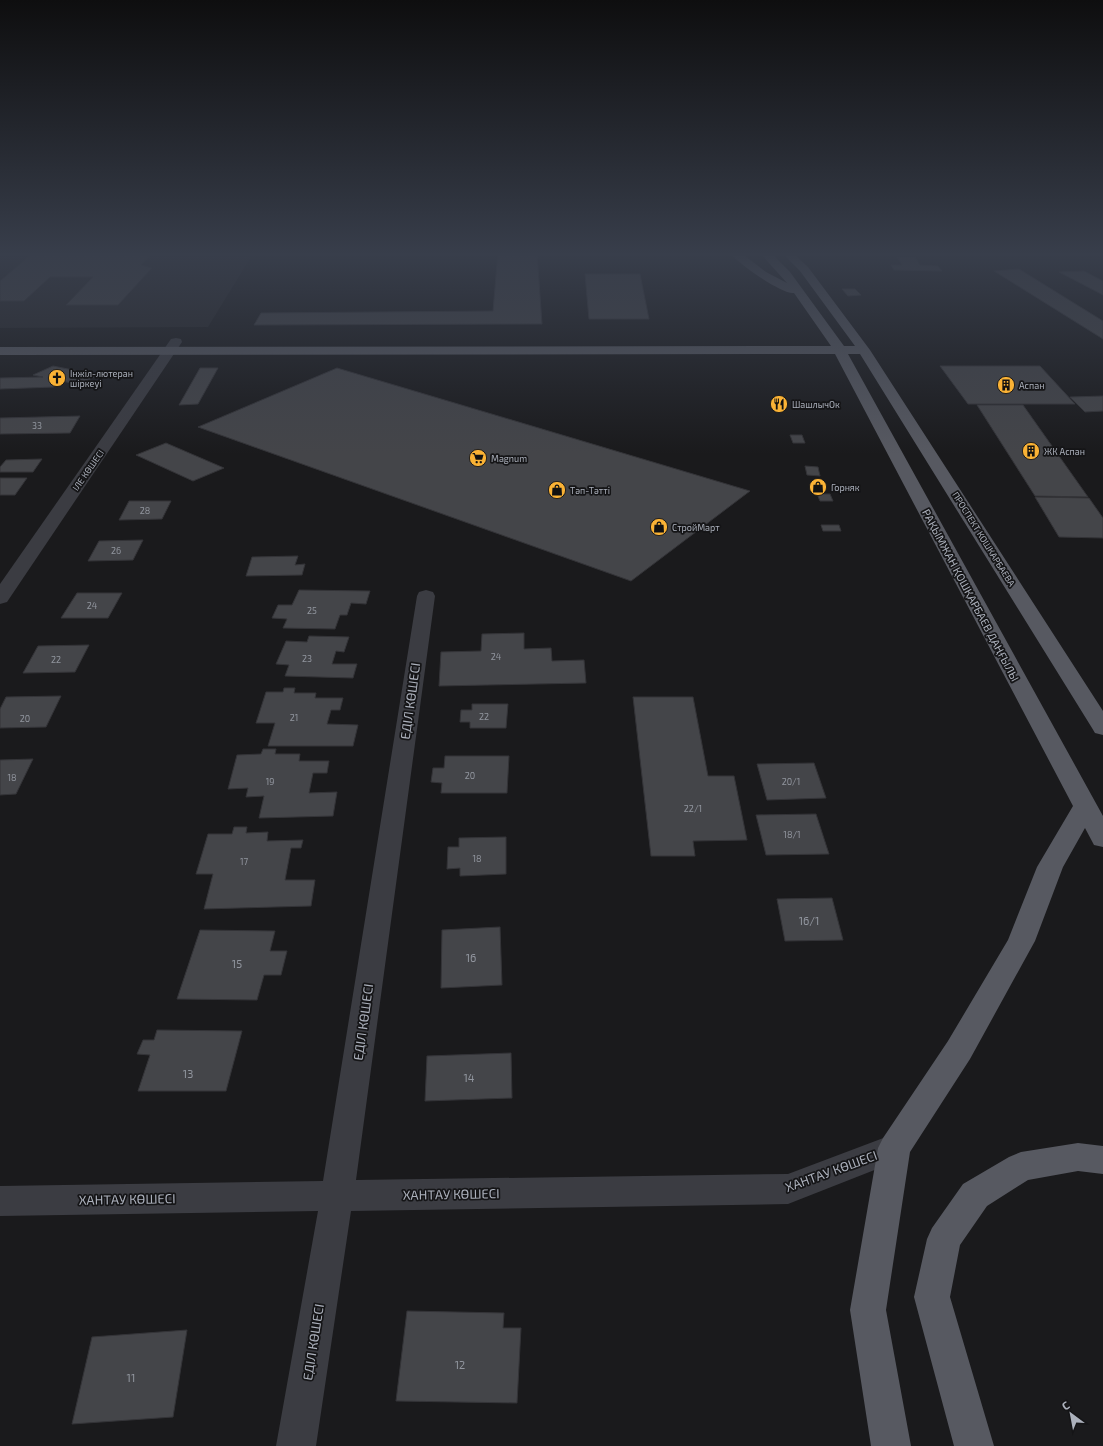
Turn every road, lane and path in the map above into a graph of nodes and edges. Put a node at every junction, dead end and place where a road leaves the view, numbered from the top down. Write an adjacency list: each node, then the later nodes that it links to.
1 (818, 319): 4 (main road, РАҚЫМЖАН ҚОШҚАРБАЕВ ДАҢҒЫЛЫ)
2 (841, 319): 5 (main road)
3 (0, 342): 6 (main road)
4 (837, 346): 5 (main road); 6 (main road); 11 (main road, РАҚЫМЖАН ҚОШҚАРБАЕВ ДАҢҒЫЛЫ)
5 (861, 346): 10 (main road, ПРОСПЕКТ КОШКАРБАЕВА)
6 (173, 347): 7 (main road); 9 (street, ІЛЕ КӨШЕСІ)
7 (0, 351)
8 (426, 596): 15 (street, ЕДІЛ КӨШЕСІ)
9 (0, 598)
10 (1103, 728)
11 (1085, 807): 12 (main road, РАҚЫМЖАН ҚОШҚАРБАЕВ ДАҢҒЫЛЫ); 13 (main road)
12 (1103, 840)
13 (894, 1148): 15 (street, ХАНТАУ КӨШЕСІ); 18 (main road)
14 (1103, 1160): 19 (main road)
15 (338, 1196): 16 (street, ХАНТАУ КӨШЕСІ); 17 (street, ЕДІЛ КӨШЕСІ)
16 (0, 1201)
17 (296, 1446)
18 (891, 1446)
19 (974, 1446)

